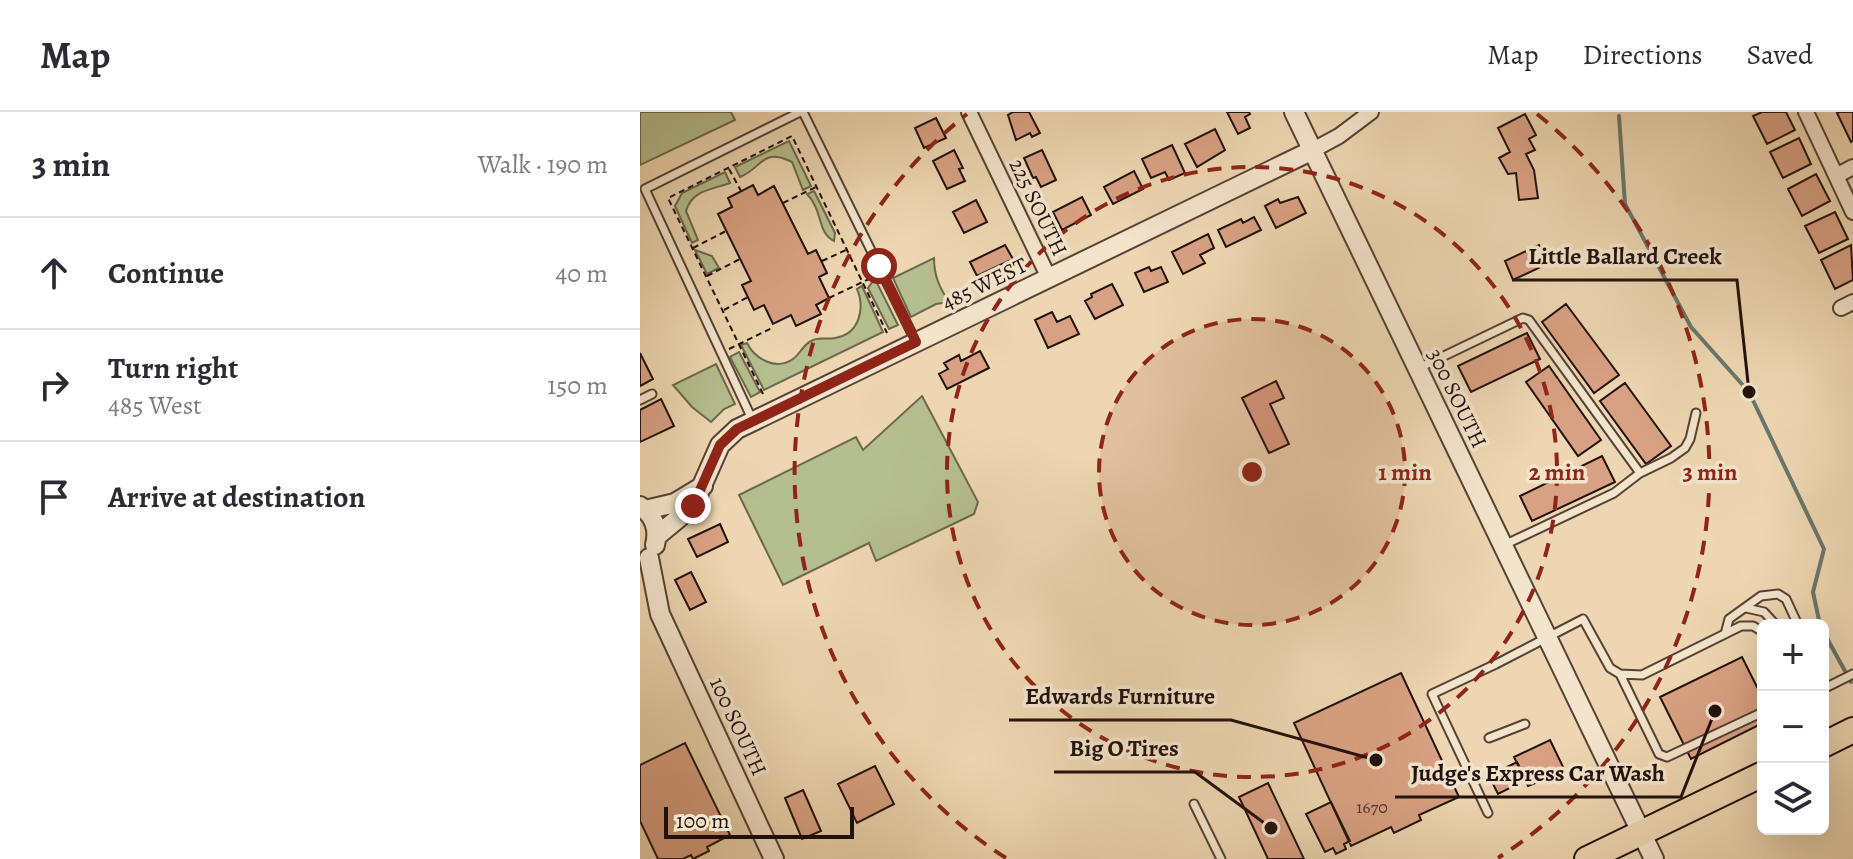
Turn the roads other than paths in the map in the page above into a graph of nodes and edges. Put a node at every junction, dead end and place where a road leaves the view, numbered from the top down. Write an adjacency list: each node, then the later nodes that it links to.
1 (802, 112): 11 (lane); 16 (lane)
2 (969, 112): 10 (street, 225 SOUTH)
3 (1294, 112): 6 (street, 300 SOUTH)
4 (1371, 112): 6 (street)
5 (1806, 112): 8 (street)
6 (1313, 150): 10 (street, 485 WEST); 12 (street, 300 SOUTH)
7 (1853, 167): 8 (street)
8 (1836, 176): 9 (street)
9 (1853, 212)
10 (1049, 278): 11 (street, 485 WEST)
11 (916, 342): 16 (street, 485 WEST)
12 (1418, 368): 17 (lane); 21 (street, 300 SOUTH)
13 (652, 394): 14 (lane)
14 (640, 400)
15 (1696, 413): 17 (lane)
16 (753, 421): 18 (street, 485 WEST)
17 (1640, 473): 21 (lane)
18 (703, 486): 19 (street); 20 (street, 485 WEST)
19 (643, 508): 20 (street)
20 (657, 536): 22 (street)
21 (1502, 546): 30 (street, 300 SOUTH)
22 (644, 561): 25 (street, 100 SOUTH)
23 (640, 591): 25 (street, 100 SOUTH)
24 (1746, 608): 26 (lane); 27 (lane); 29 (lane)
25 (660, 614): 43 (street, 100 SOUTH)
26 (1770, 619)
27 (1795, 619)
28 (1757, 628): 29 (lane)
29 (1725, 634): 31 (lane)
30 (1546, 638): 31 (lane); 41 (lane); 42 (street, 300 SOUTH)
31 (1620, 674): 34 (lane)
32 (1853, 674): 33 (lane)
33 (1829, 684)
34 (1757, 715)
35 (1525, 724): 37 (lane)
36 (1853, 730): 38 (main road)
37 (1489, 738)
38 (1829, 742)
39 (1757, 777): 42 (main road)
40 (1194, 804): 44 (lane)
41 (1488, 813)
42 (1642, 833): 45 (main road); 46 (street, 300 SOUTH)
43 (774, 859)
44 (1221, 859)
45 (1587, 859)
46 (1654, 859)

